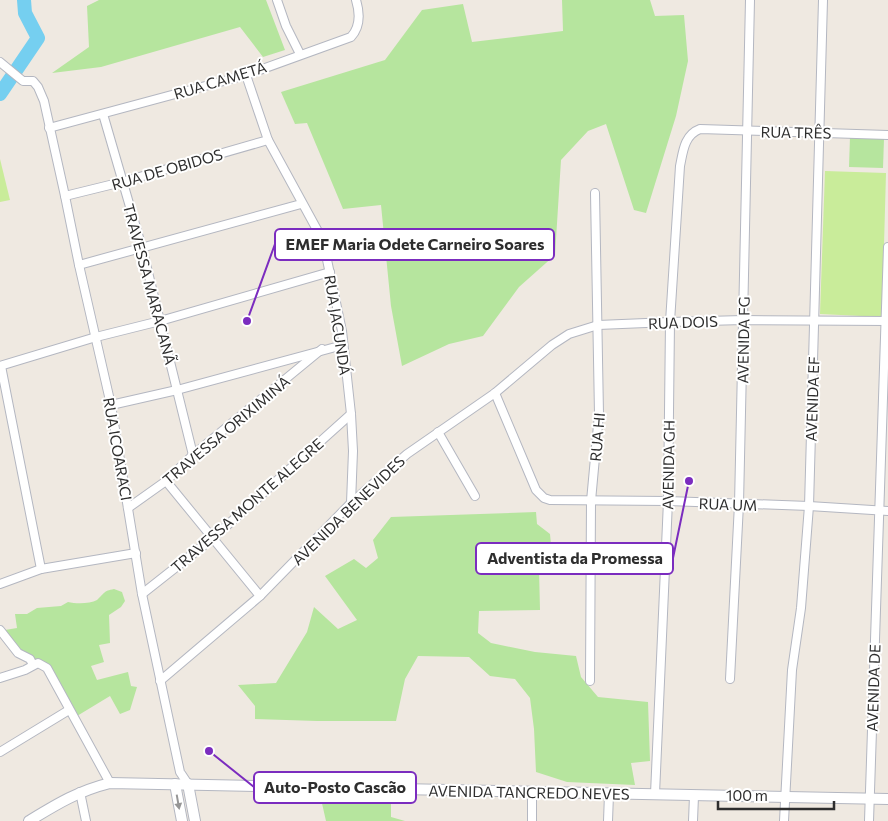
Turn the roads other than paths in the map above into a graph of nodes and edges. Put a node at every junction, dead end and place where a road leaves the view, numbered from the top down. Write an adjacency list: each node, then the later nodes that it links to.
1 (278, 0): 5 (street)
2 (356, 0): 5 (street, RUA CAMETÁ)
3 (750, 0): 11 (street, AVENIDA FG)
4 (824, 0): 12 (street, AVENIDA EF)
5 (300, 54): 7 (street, RUA CAMETÁ)
6 (0, 62): 9 (street, RUA ICOARACI)
7 (246, 75): 8 (street, RUA CAMETÁ); 14 (street, RUA JACUNDÁ)
8 (103, 114): 9 (street, RUA CAMETÁ); 15 (street, TRAVESSA MARACANÃ)
9 (49, 128): 17 (street, RUA ICOARACI)
10 (704, 129): 11 (street, RUA TRÊS); 27 (street, AVENIDA GH)
11 (747, 131): 12 (street, RUA TRÊS); 23 (street, AVENIDA FG)
12 (820, 132): 13 (street, RUA TRÊS); 24 (street, AVENIDA EF)
13 (888, 135)
14 (268, 140): 15 (street, RUA DE OBIDOS); 18 (street, RUA JACUNDÁ)
15 (122, 182): 17 (street, RUA DE OBIDOS); 20 (street, TRAVESSA MARACANÃ)
16 (595, 193): 28 (street, RUA HI)
17 (65, 196): 21 (street, RUA ICOARACI)
18 (301, 204): 20 (street); 22 (street, RUA JACUNDÁ)
19 (888, 246): 26 (street, AVENIDA DE)
20 (142, 248): 21 (street); 25 (street, TRAVESSA MARACANÃ)
21 (79, 265): 29 (street, RUA ICOARACI)
22 (330, 272): 25 (street); 30 (street, RUA JACUNDÁ)
23 (743, 320): 24 (street, RUA DOIS); 27 (street, RUA DOIS); 44 (street, AVENIDA FG)
24 (814, 320): 26 (street, RUA DOIS); 45 (street, AVENIDA EF)
25 (160, 321): 29 (street); 33 (street, TRAVESSA MARACANÃ)
26 (887, 321): 47 (street, AVENIDA DE)
27 (670, 322): 28 (street, RUA DOIS); 42 (street, AVENIDA GH)
28 (598, 325): 34 (street, AVENIDA BENEVIDES); 41 (street, RUA HI)
29 (96, 337): 32 (street); 35 (street, RUA ICOARACI)
30 (343, 345): 31 (street); 36 (street, RUA JACUNDÁ)
31 (322, 349): 33 (street); 38 (street, TRAVESSA ORIXIMINÁ)
32 (0, 366): 51 (street)
33 (177, 390): 35 (street); 38 (street, TRAVESSA MARACANÃ)
34 (495, 393): 37 (street, AVENIDA BENEVIDES); 41 (street, RUA UM)
35 (111, 405): 46 (street, RUA ICOARACI)
36 (351, 414): 43 (street, RUA JACUNDÁ); 49 (street, TRAVESSA MONTE ALEGRE)
37 (438, 432): 40 (street); 43 (street, AVENIDA BENEVIDES)
38 (193, 455): 39 (street, TRAVESSA ORIXIMINÁ)
39 (166, 480): 46 (street, TRAVESSA ORIXIMINÁ); 49 (street)
40 (475, 496)
41 (591, 501): 42 (street, RUA UM); 60 (street, RUA HI)
42 (668, 501): 44 (street, RUA UM); 70 (street, AVENIDA GH)
43 (351, 503): 54 (street, AVENIDA BENEVIDES)
44 (739, 504): 45 (street, RUA UM); 58 (street, AVENIDA FG)
45 (809, 506): 47 (street, RUA UM); 72 (street, AVENIDA EF)
46 (128, 508): 50 (street, RUA ICOARACI)
47 (879, 511): 48 (street, RUA UM); 73 (street, AVENIDA DE)
48 (888, 511)
49 (214, 538): 53 (street, TRAVESSA MONTE ALEGRE); 54 (street)
50 (136, 553): 51 (street); 53 (street, RUA ICOARACI)
51 (41, 569): 52 (street)
52 (0, 584)
53 (142, 594): 59 (street, RUA ICOARACI)
54 (260, 596): 59 (street, AVENIDA BENEVIDES)
55 (0, 630): 56 (street)
56 (33, 665): 57 (street); 61 (street)
57 (0, 678)
58 (730, 680)
59 (160, 681): 63 (street, RUA ICOARACI)
60 (590, 681)
61 (69, 710): 62 (street); 64 (street)
62 (0, 752)
63 (180, 772): 65 (street); 66 (street, RUA ICOARACI)
64 (110, 783): 65 (street, AVENIDA TANCREDO NEVES); 68 (street, AVENIDA TANCREDO NEVES)
65 (175, 784): 66 (street, AVENIDA TANCREDO NEVES); 77 (street, one-way to 77)
66 (188, 784): 67 (street, AVENIDA TANCREDO NEVES); 78 (street)
67 (532, 791): 69 (street, AVENIDA TANCREDO NEVES); 79 (street)
68 (80, 792): 75 (street, AVENIDA TANCREDO NEVES); 76 (street)
69 (609, 794): 70 (street, AVENIDA TANCREDO NEVES); 80 (street)
70 (655, 794): 71 (street, AVENIDA TANCREDO NEVES)
71 (694, 796): 72 (street, AVENIDA TANCREDO NEVES); 81 (street)
72 (785, 797): 73 (street, AVENIDA TANCREDO NEVES); 82 (street, AVENIDA EF)
73 (870, 799): 74 (street, AVENIDA TANCREDO NEVES); 83 (street, AVENIDA DE)
74 (888, 799)
75 (29, 821)
76 (86, 821)
77 (182, 821)
78 (195, 821)
79 (532, 821)
80 (608, 821)
81 (693, 821)
82 (784, 821)
83 (869, 821)

